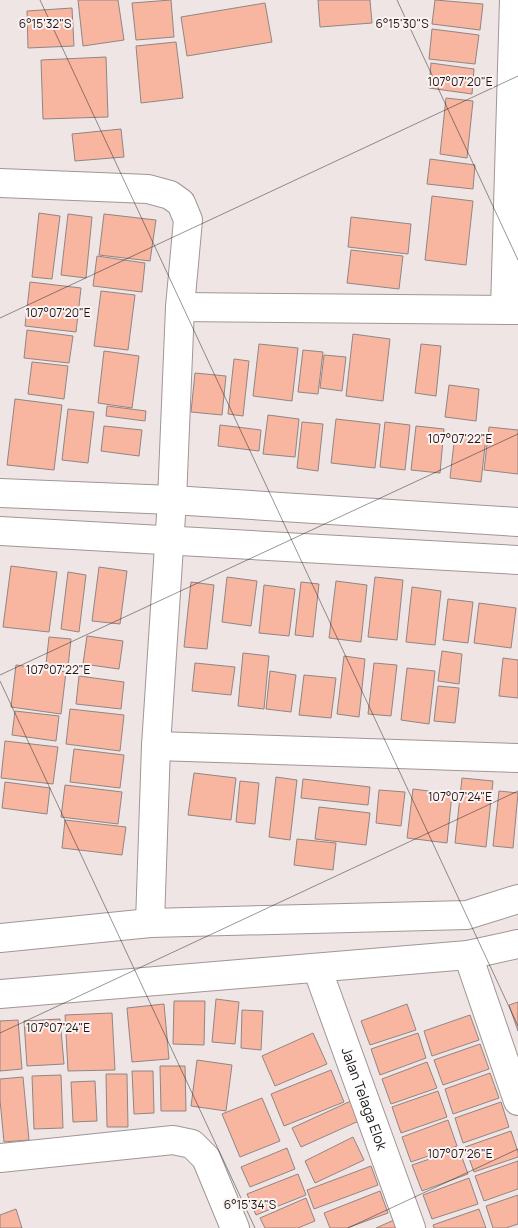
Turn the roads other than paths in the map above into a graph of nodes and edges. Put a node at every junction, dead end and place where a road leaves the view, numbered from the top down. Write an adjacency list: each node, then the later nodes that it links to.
1 (514, 0): 4 (street)
2 (0, 183): 3 (street)
3 (180, 307): 4 (street); 6 (street)
4 (512, 310)
5 (0, 493): 6 (street)
6 (172, 500): 7 (street); 9 (street)
7 (518, 522)
8 (0, 531): 9 (street)
9 (168, 539): 10 (street); 11 (street)
10 (518, 560)
11 (156, 746): 12 (street); 14 (street)
12 (518, 758)
13 (518, 899): 14 (street)
14 (150, 923): 15 (street)
15 (0, 938)
16 (518, 944): 17 (street)
17 (468, 955): 18 (street); 20 (street)
18 (317, 968): 19 (street); 23 (street, Jalan Telaga Elok)
19 (0, 994)
20 (518, 1101)
21 (0, 1158): 22 (street)
22 (234, 1228)
23 (412, 1228)

